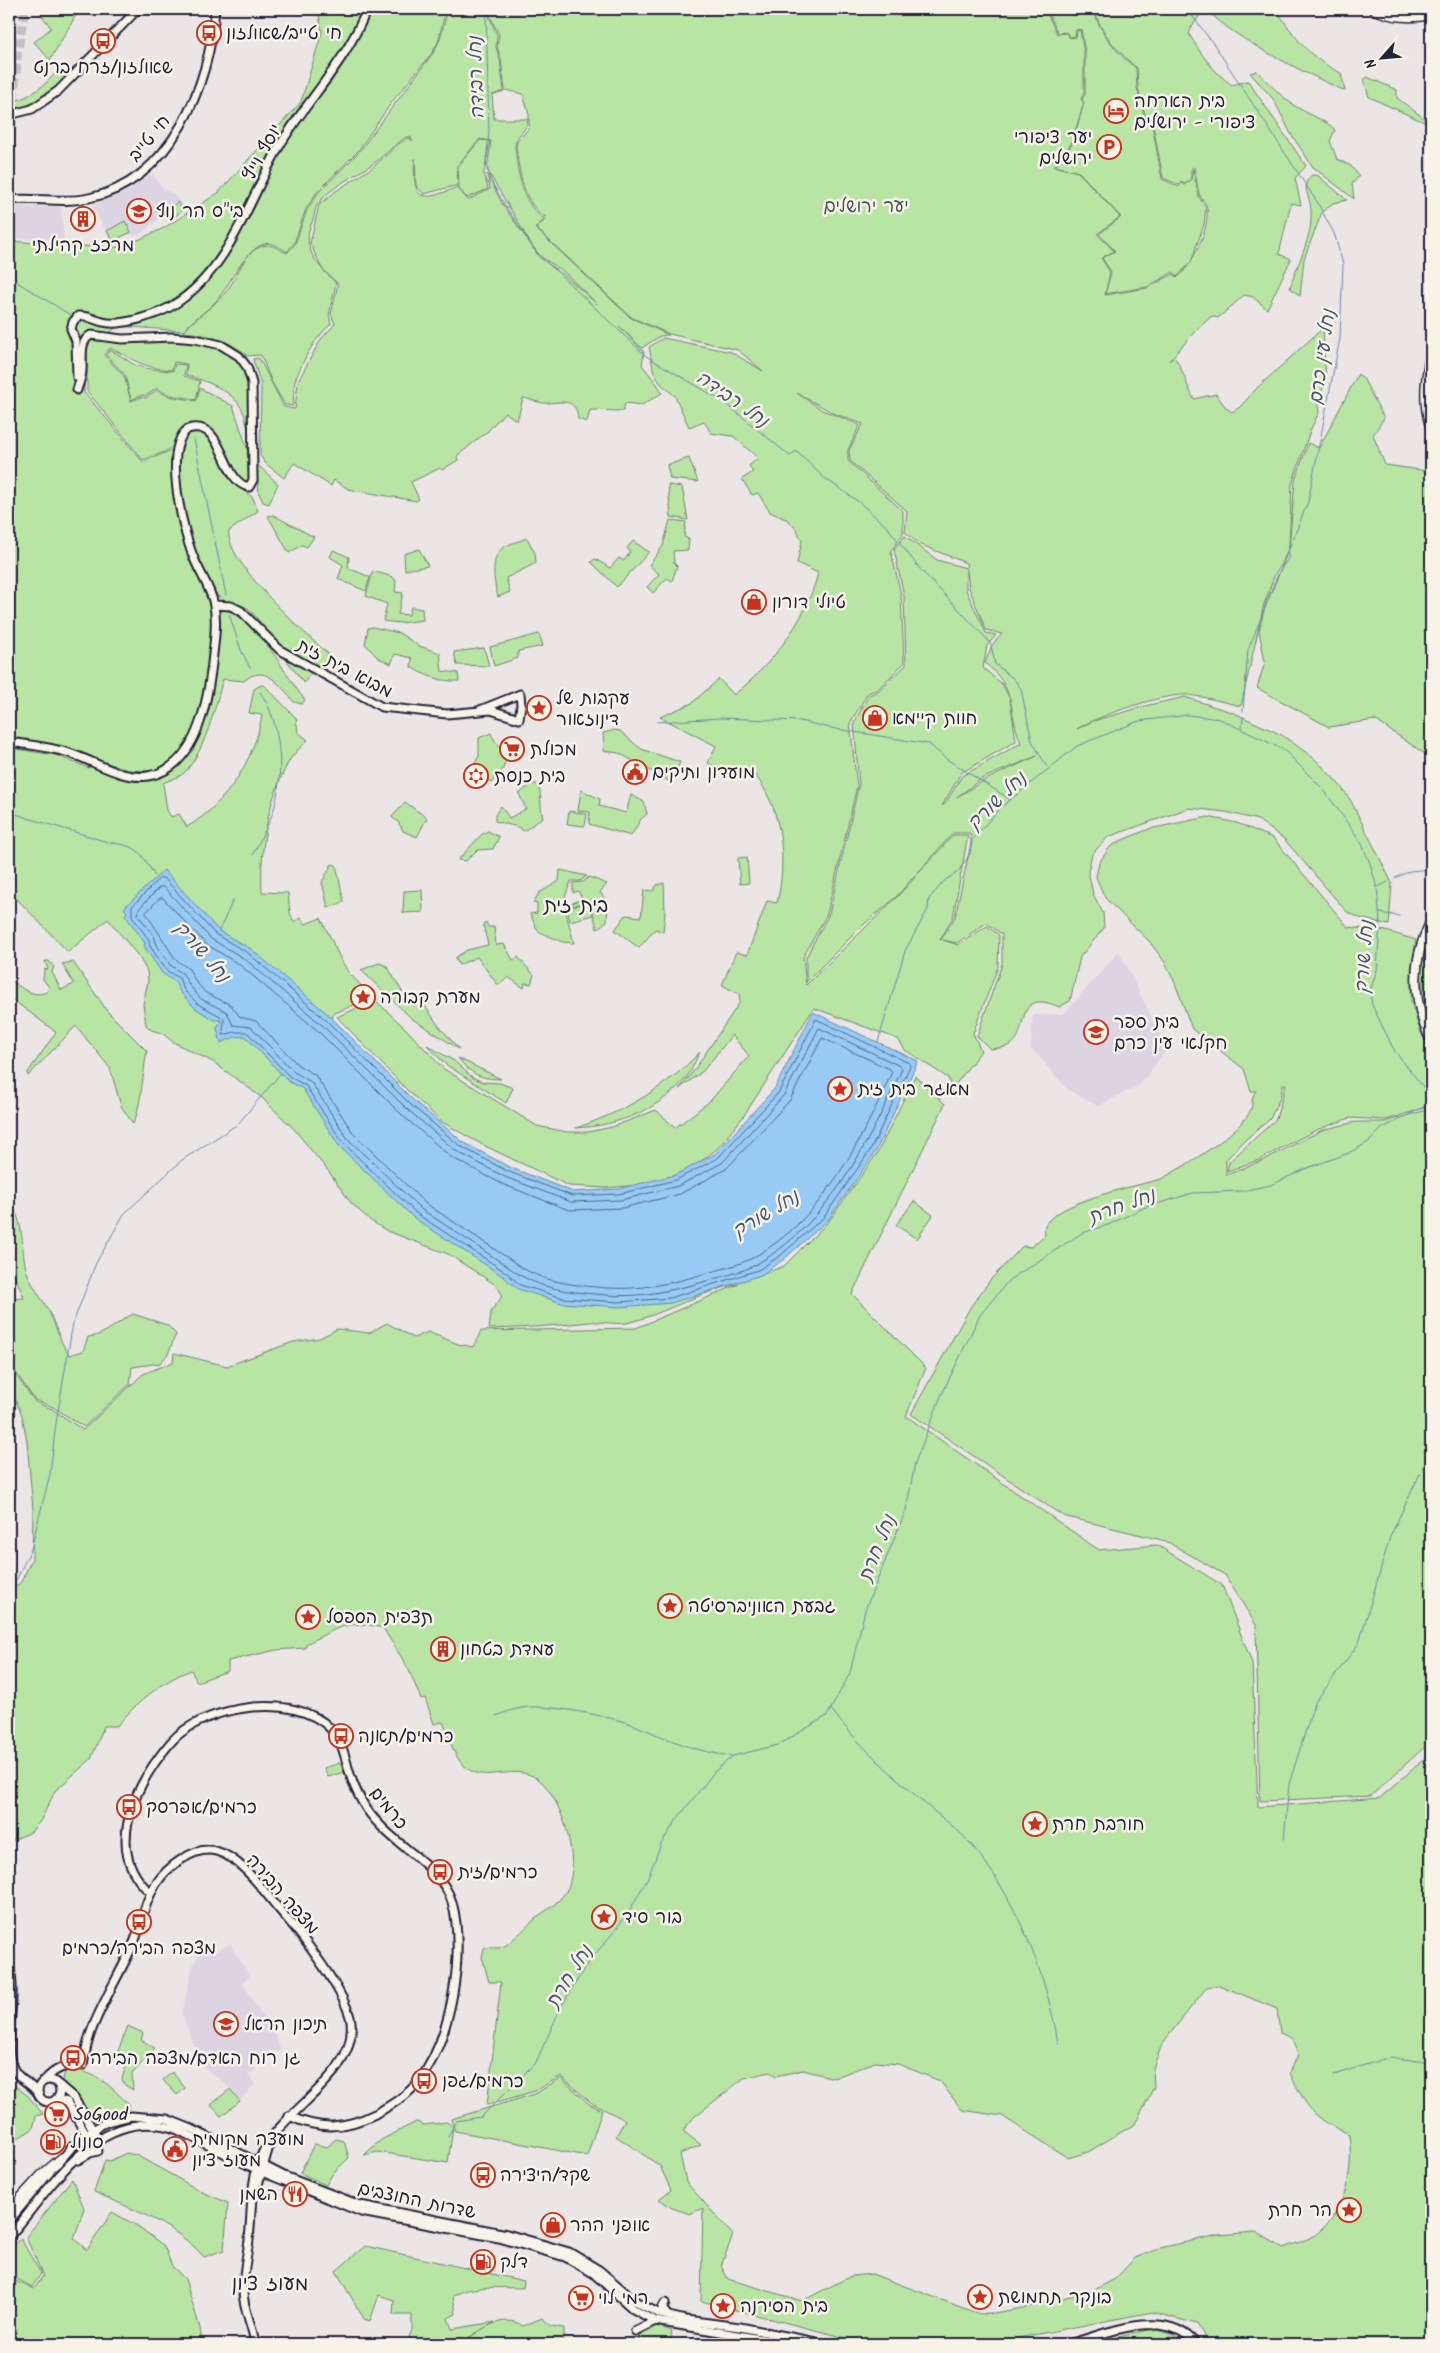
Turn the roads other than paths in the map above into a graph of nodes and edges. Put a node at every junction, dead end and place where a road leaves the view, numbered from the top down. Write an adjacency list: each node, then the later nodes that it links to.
1 (138, 9): 6 (main road)
2 (215, 9): 7 (main road, חי טייב)
3 (367, 9): 10 (main road, יוסף וייץ)
4 (1373, 9): 5 (main road)
5 (1431, 16)
6 (9, 115)
7 (9, 200)
8 (1431, 349): 9 (main road)
9 (1431, 429)
10 (214, 605): 11 (main road, מבוא בית זית); 12 (main road)
11 (480, 710): 11 (main road, מבוא בית זית)
12 (9, 742)
13 (1431, 921): 14 (main road)
14 (1431, 1041)
15 (151, 1893): 17 (main road, מצפה הבירה); 25 (main road, מצפה הבירה); 25 (main road, כרמים)
16 (9, 1967): 18 (main road)
17 (62, 2068): 19 (main road); 20 (main road)
18 (22, 2079): 19 (main road); 21 (main road)
19 (44, 2081): 20 (main road); 21 (main road)
20 (57, 2083): 22 (main road); 24 (main road)
21 (39, 2095): 22 (main road)
22 (56, 2099): 23 (main road)
23 (76, 2115): 28 (main road); 31 (main road)
24 (85, 2116): 26 (main road); 27 (main road)
25 (290, 2116): 35 (main road, מצפה הבירה)
26 (106, 2122): 27 (main road, שדרות החוצבים); 35 (main road, שדרות החוצבים)
27 (92, 2129): 28 (main road, שדרות החוצבים); 29 (main road)
28 (85, 2134): 30 (main road); 31 (main road, שדרות החוצבים)
29 (98, 2138): 30 (main road, שדרות החוצבים); 35 (main road, שדרות החוצבים)
30 (92, 2143): 34 (main road, שדרות החוצבים)
31 (74, 2144): 33 (main road, שדרות החוצבים)
32 (98, 2151): 34 (main road)
33 (62, 2158): 36 (highway); 37 (main road, שדרות החוצבים)
34 (71, 2164): 38 (main road, שדרות החוצבים)
35 (260, 2167): 40 (main road, שדרות החוצבים); 41 (main road, שדרות החוצבים); 44 (main road, מצפה הבירה)
36 (9, 2211)
37 (9, 2221)
38 (9, 2237)
39 (665, 2303): 40 (main road)
40 (668, 2316): 47 (main road, שדרות החוצבים)
41 (655, 2321): 42 (main road); 43 (main road)
42 (634, 2331)
43 (768, 2339): 45 (main road); 46 (main road)
44 (254, 2344)
45 (775, 2344)
46 (791, 2344)
47 (826, 2344)
48 (1068, 2344): 49 (main road)
49 (1196, 2344)

